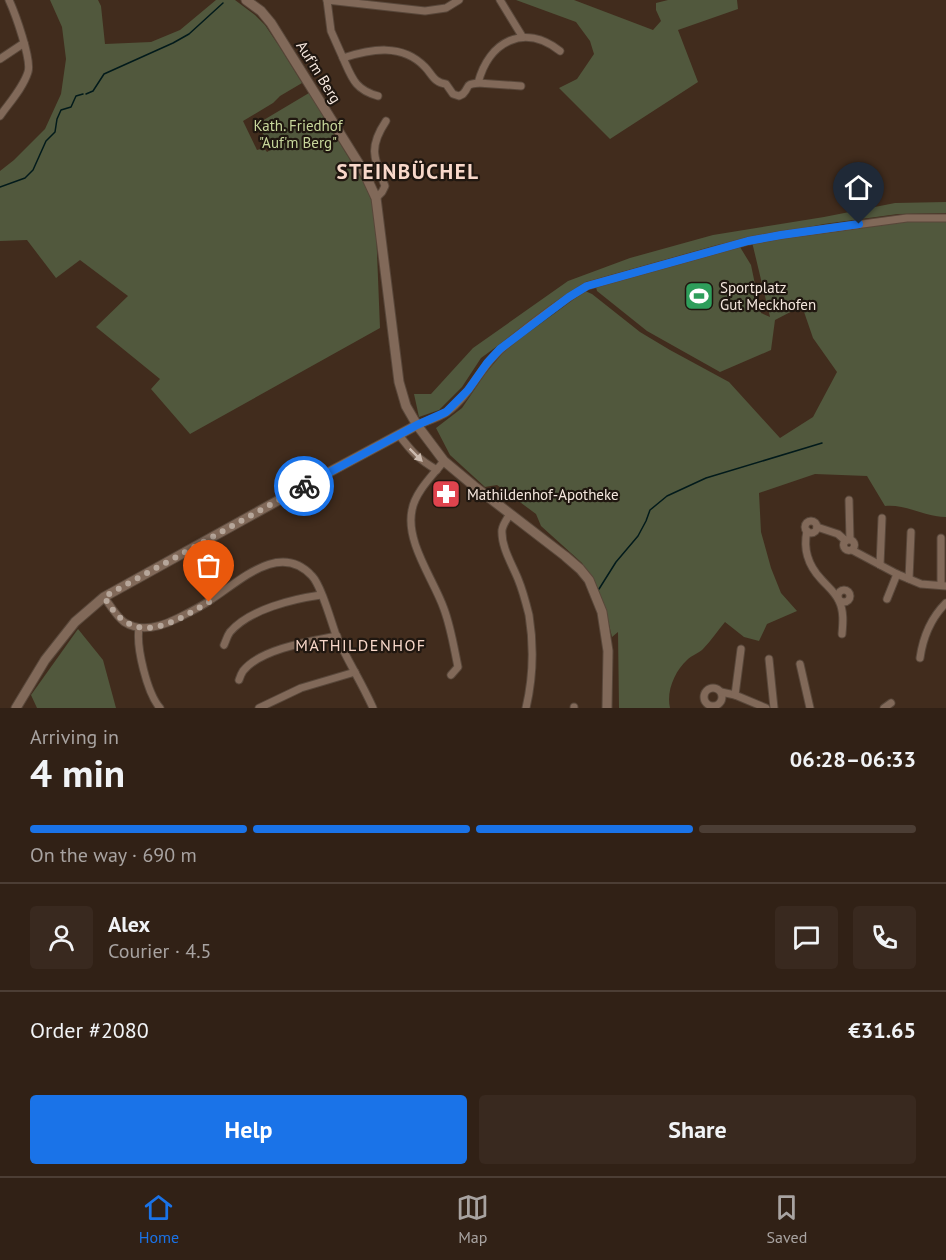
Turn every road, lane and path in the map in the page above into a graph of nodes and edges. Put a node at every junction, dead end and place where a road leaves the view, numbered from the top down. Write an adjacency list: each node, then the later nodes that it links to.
1 (9, 0): 7 (street)
2 (327, 0): 3 (street); 9 (street)
3 (459, 0)
4 (500, 0): 6 (street)
5 (251, 1): 16 (street, Auf'm Berg)
6 (522, 36): 8 (street); 11 (street)
7 (24, 43): 10 (street); 14 (street)
8 (560, 51)
9 (343, 58): 11 (street); 13 (street)
10 (0, 59)
11 (478, 83): 12 (street)
12 (521, 86)
13 (378, 96)
14 (0, 116)
15 (386, 121): 16 (street, Auf'm Berg)
16 (376, 198): 18 (street, Auf'm Berg)
17 (946, 218): 18 (street)
18 (417, 425): 19 (street); 20 (street, Auf'm Berg)
19 (399, 435): 21 (street, one-way to 21); 33 (street)
20 (444, 461): 21 (street); 23 (street, Auf'm Berg)
21 (437, 470): 45 (street)
22 (849, 500): 27 (street)
23 (510, 514): 54 (street); 55 (street, Auf'm Berg)
24 (882, 518): 28 (street)
25 (911, 532): 30 (street)
26 (941, 538): 31 (street)
27 (848, 540): 28 (street); 37 (street)
28 (880, 565): 29 (street)
29 (897, 574): 30 (street); 34 (street)
30 (909, 579): 31 (street)
31 (944, 586)
32 (321, 595): 36 (street); 38 (street); 39 (street)
33 (104, 597): 36 (street); 50 (street)
34 (887, 599)
35 (946, 603): 41 (street)
36 (139, 628): 51 (street)
37 (842, 634)
38 (337, 636): 44 (street); 46 (street)
39 (224, 645)
40 (741, 649): 48 (street)
41 (920, 658)
42 (769, 659): 57 (street)
43 (800, 664): 58 (street)
44 (355, 672): 52 (street); 53 (street)
45 (451, 675)
46 (239, 680)
47 (721, 692): 48 (street)
48 (735, 694): 56 (street)
49 (891, 703): 59 (street)
50 (16, 708)
51 (160, 708)
52 (259, 708)
53 (373, 708)
54 (526, 708)
55 (607, 708)
56 (766, 708)
57 (774, 708)
58 (810, 708)
59 (884, 708)

